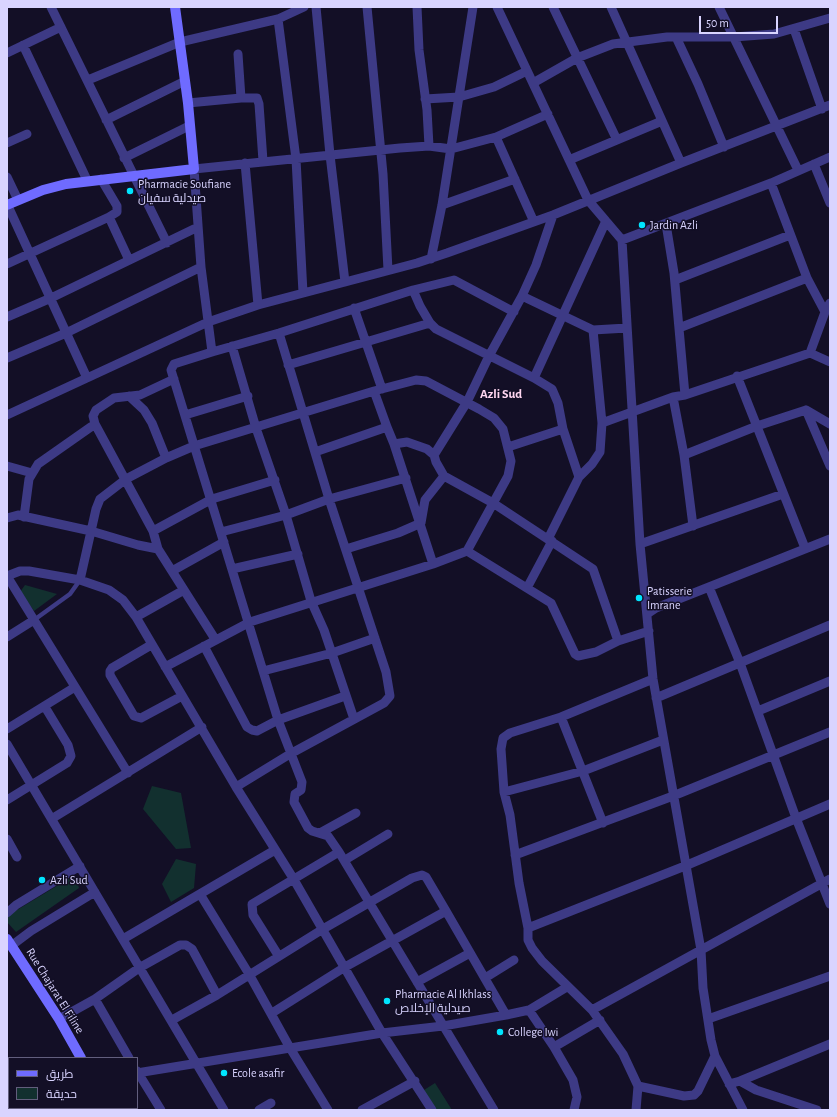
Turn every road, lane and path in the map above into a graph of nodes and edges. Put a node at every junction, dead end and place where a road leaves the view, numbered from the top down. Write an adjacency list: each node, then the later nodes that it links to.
1 (52, 7): 15 (street)
2 (175, 7): 20 (street)
3 (304, 7): 12 (street)
4 (316, 7): 47 (street)
5 (367, 7): 46 (street)
6 (417, 7): 31 (street)
7 (473, 7): 29 (street)
8 (497, 7): 25 (street)
9 (553, 7): 24 (street)
10 (611, 7): 19 (street)
11 (719, 7): 18 (street)
12 (293, 9): 14 (street)
13 (830, 18): 16 (street)
14 (278, 19): 20 (street); 50 (street)
15 (61, 27): 21 (street); 26 (street)
16 (794, 29): 18 (street); 33 (street)
17 (676, 37): 18 (street); 19 (street); 44 (street)
18 (734, 37): 38 (street)
19 (627, 41): 24 (street); 36 (street)
20 (180, 42): 26 (street); 27 (street)
21 (22, 45): 22 (street); 61 (street)
22 (7, 53)
23 (238, 54): 30 (street)
24 (578, 58): 28 (street); 41 (street)
25 (527, 71): 28 (street); 29 (street)
26 (88, 80): 35 (street)
27 (185, 82): 32 (street); 35 (street)
28 (533, 83): 34 (street)
29 (459, 97): 31 (street); 45 (street)
30 (241, 98): 32 (street); 52 (street)
31 (425, 99): 43 (street)
32 (188, 103): 37 (street)
33 (826, 107): 38 (street)
34 (548, 114): 40 (street); 51 (street)
35 (106, 120): 49 (street)
36 (662, 121): 41 (street); 54 (street)
37 (189, 126): 49 (street); 56 (street)
38 (777, 126): 44 (street); 57 (street)
39 (27, 134): 42 (street)
40 (496, 137): 45 (street); 62 (street)
41 (617, 140): 51 (street)
42 (7, 143)
43 (429, 146): 45 (street); 46 (street)
44 (724, 147): 54 (street)
45 (451, 149): 68 (street)
46 (380, 150): 47 (street); 83 (street)
47 (330, 155): 50 (street); 86 (street)
48 (830, 157): 55 (street)
49 (124, 158): 58 (street)
50 (296, 158): 52 (street); 88 (street)
51 (569, 160): 65 (street)
52 (263, 161): 53 (street)
53 (245, 163): 56 (street); 92 (street)
54 (681, 163): 65 (street)
55 (814, 164): 57 (street); 66 (street)
56 (194, 169): 58 (street); 74 (street)
57 (798, 170): 63 (street)
58 (133, 175): 60 (street); 77 (street)
59 (7, 177): 64 (street)
60 (101, 179): 61 (street); 70 (street)
61 (87, 180): 64 (street)
62 (515, 180): 68 (street); 72 (street)
63 (771, 183): 73 (street); 75 (street)
64 (18, 200): 67 (street)
65 (588, 200): 69 (street); 71 (street)
66 (830, 203)
67 (7, 205): 78 (street)
68 (442, 205): 79 (street)
69 (553, 215): 72 (street); 89 (street)
70 (109, 217): 78 (street); 80 (street)
71 (606, 221): 76 (street); 96 (street)
72 (534, 222): 79 (street)
73 (666, 224): 76 (street); 85 (street)
74 (198, 227): 77 (street); 82 (street)
75 (790, 235): 84 (street); 85 (street)
76 (622, 240): 100 (street)
77 (167, 242): 80 (street)
78 (31, 253): 81 (street); 90 (street)
79 (431, 259): 83 (street)
80 (129, 260): 90 (street)
81 (7, 264)
82 (201, 267): 98 (street); 103 (street)
83 (388, 270): 86 (street)
84 (807, 278): 95 (street); 101 (street)
85 (675, 280): 101 (street)
86 (345, 282): 88 (street)
87 (413, 290): 93 (street); 94 (street); 99 (street)
88 (303, 293): 92 (street)
89 (522, 296): 94 (street); 96 (street)
90 (51, 298): 97 (street); 103 (street)
91 (830, 303): 95 (street)
92 (258, 305): 98 (street)
93 (354, 308): 104 (street); 105 (street)
94 (514, 312): 109 (street)
95 (825, 312): 108 (street)
96 (562, 316): 102 (street); 115 (street)
97 (7, 317)
98 (208, 322): 107 (street); 114 (street)
99 (430, 323): 105 (street); 109 (street)
100 (627, 328): 102 (street); 125 (street)
101 (679, 328): 118 (street)
102 (594, 330): 128 (street)
103 (66, 333): 110 (street); 114 (street)
104 (279, 333): 106 (street); 112 (street)
105 (366, 341): 112 (street); 117 (street)
106 (232, 346): 107 (street); 120 (street)
107 (212, 352): 116 (street)
108 (810, 353): 111 (street); 113 (street)
109 (489, 356): 115 (street); 122 (street)
110 (7, 358)
111 (830, 362)
112 (288, 364): 124 (street)
113 (737, 376): 118 (street); 131 (street)
114 (87, 378): 126 (street)
115 (534, 378): 134 (street)
116 (174, 379): 119 (street); 127 (street)
117 (378, 390): 122 (street); 124 (street); 132 (street)
118 (685, 395): 121 (street)
119 (129, 396): 129 (street); 141 (street)
120 (248, 396): 127 (street); 133 (street)
121 (673, 397): 125 (street); 140 (street)
122 (467, 402): 137 (street); 139 (street)
123 (806, 410): 130 (street); 131 (street); 143 (street)
124 (302, 413): 133 (street); 138 (street)
125 (632, 413): 128 (street); 165 (street)
126 (7, 415)
127 (185, 415): 136 (street)
128 (602, 423): 146 (street)
129 (95, 424): 144 (street); 148 (street)
130 (830, 424)
131 (757, 426): 140 (street); 150 (street)
132 (387, 427): 135 (street); 138 (street)
133 (256, 428): 136 (street); 149 (street)
134 (564, 429): 137 (street); 146 (street)
135 (394, 444): 139 (street); 147 (street)
136 (194, 446): 141 (street); 152 (street)
137 (508, 447): 153 (street)
138 (315, 452): 151 (street)
139 (434, 455): 145 (street)
140 (684, 455): 158 (street)
141 (166, 458): 148 (street)
142 (7, 466): 144 (street)
143 (830, 466)
144 (32, 473): 155 (street)
145 (444, 476): 153 (street); 157 (street)
146 (579, 477): 163 (street)
147 (406, 478): 151 (street); 157 (street)
148 (126, 479): 159 (street); 160 (street)
149 (275, 480): 152 (street); 154 (street)
150 (783, 494): 158 (street); 166 (street)
151 (329, 499): 154 (street); 168 (street)
152 (212, 500): 160 (street); 161 (street)
153 (493, 503): 163 (street); 169 (street)
154 (286, 515): 161 (street); 170 (street)
155 (24, 516): 156 (street); 159 (street)
156 (7, 518)
157 (420, 523): 168 (street); 171 (street)
158 (692, 526): 165 (street)
159 (91, 531): 167 (street); 175 (street)
160 (154, 531): 167 (street)
161 (221, 532): 164 (street)
162 (830, 539): 166 (street)
163 (550, 540): 178 (street); 190 (street)
164 (224, 542): 172 (street); 173 (street)
165 (640, 544): 181 (street)
166 (805, 548): 176 (street)
167 (158, 549): 173 (street)
168 (346, 549): 177 (street)
169 (467, 551): 171 (street); 178 (street)
170 (298, 554): 172 (street); 180 (street)
171 (433, 564): 177 (street)
172 (232, 569): 184 (street)
173 (172, 571): 179 (street)
174 (7, 576): 175 (street); 183 (street)
175 (80, 580): 182 (street); 183 (lane)
176 (709, 587): 181 (street); 194 (street)
177 (359, 588): 180 (street); 188 (street)
178 (528, 588): 190 (street)
179 (184, 590): 182 (street); 189 (street)
180 (311, 602): 184 (street); 193 (street)
181 (647, 614): 186 (street)
182 (136, 617): 191 (street)
183 (34, 620): 187 (street); 199 (street)
184 (250, 622): 189 (street); 196 (street)
185 (830, 625): 194 (street)
186 (649, 631): 190 (street); 197 (street)
187 (7, 637)
188 (375, 638): 193 (street); 206 (street)
189 (215, 640): 192 (street)
190 (618, 641)
191 (151, 646): 195 (street); 200 (street)
192 (204, 646): 195 (street); 207 (street)
193 (332, 653): 196 (street); 201 (street)
194 (740, 663): 202 (street); 204 (street)
195 (165, 667): 200 (street)
196 (263, 671): 207 (street)
197 (653, 679): 202 (street); 205 (street)
198 (830, 681): 204 (street)
199 (75, 687): 203 (street); 216 (street)
200 (182, 696): 208 (street)
201 (345, 696): 206 (street); 207 (street)
202 (656, 698): 211 (street)
203 (45, 706): 209 (street); 217 (street)
204 (758, 711): 214 (street)
205 (561, 717): 215 (street); 219 (street)
206 (354, 718): 213 (street)
207 (278, 720): 213 (street)
208 (202, 728): 216 (street); 218 (street)
209 (7, 729)
210 (830, 732): 214 (street)
211 (663, 740): 215 (street); 220 (street)
212 (7, 744): 217 (street)
213 (290, 754): 218 (street); 227 (street)
214 (774, 754): 220 (street); 225 (street)
215 (583, 771): 219 (street); 226 (street)
216 (128, 772): 224 (street)
217 (30, 784): 221 (street); 224 (street)
218 (236, 787): 230 (street)
219 (504, 792): 232 (street)
220 (673, 796): 226 (street); 236 (street)
221 (7, 800)
222 (830, 804): 225 (street)
223 (356, 813): 227 (street)
224 (53, 818): 235 (street)
225 (796, 818): 236 (street); 238 (street)
226 (603, 823): 232 (street)
227 (320, 833): 231 (street)
228 (388, 834): 234 (street)
229 (7, 839): 233 (street)
230 (275, 850): 237 (street); 240 (street)
231 (340, 852): 234 (street); 237 (street)
232 (514, 856): 246 (street)
233 (17, 857)
234 (345, 860): 241 (street)
235 (80, 866): 239 (street); 244 (street)
236 (685, 866): 246 (street); 250 (street)
237 (293, 878): 245 (street); 252 (street)
238 (826, 880): 242 (street); 250 (street)
239 (95, 892): 247 (street); 248 (street)
240 (200, 894): 247 (street); 256 (street)
241 (370, 903): 243 (street); 245 (street); 249 (street)
242 (830, 904)
243 (446, 911): 249 (street); 251 (street)
244 (7, 913)
245 (323, 928): 252 (street); 254 (street)
246 (528, 928): 260 (street)
247 (123, 939): 255 (street)
248 (9, 942): 268 (street, Rue Chajarat El Filine)
249 (392, 942): 254 (street); 259 (street)
250 (701, 950): 264 (street); 267 (street)
251 (470, 952): 258 (street); 259 (street)
252 (278, 955): 256 (street)
253 (514, 960): 258 (street)
254 (345, 967): 265 (street); 272 (street)
255 (139, 968): 261 (street); 262 (street); 269 (street)
256 (248, 974): 261 (street); 265 (street)
257 (830, 976): 267 (street)
258 (485, 978): 266 (street)
259 (417, 982): 271 (street)
260 (567, 987): 263 (street); 264 (street)
261 (217, 995): 269 (street)
262 (95, 999): 268 (street); 278 (street)
263 (529, 1010): 266 (street); 275 (street)
264 (592, 1010): 270 (street)
265 (272, 1014): 274 (street)
266 (506, 1015): 271 (street)
267 (708, 1019): 276 (street)
268 (59, 1020): 277 (street, Rue Chajarat El Filine)
269 (172, 1020): 279 (street)
270 (600, 1020): 275 (street); 285 (street)
271 (443, 1026): 272 (street); 293 (street)
272 (382, 1032): 274 (street); 282 (street)
273 (830, 1044): 283 (street)
274 (290, 1048): 279 (street); 290 (street)
275 (554, 1048): 294 (street)
276 (715, 1056): 284 (street); 285 (street)
277 (80, 1057)
278 (128, 1057)
279 (196, 1064): 280 (street); 288 (street)
280 (138, 1072)
281 (138, 1074): 287 (street)
282 (414, 1081): 291 (street); 292 (street)
283 (740, 1081): 284 (street); 297 (street)
284 (728, 1084): 296 (street)
285 (638, 1086): 295 (street)
286 (271, 1103): 289 (street)
287 (161, 1110)
288 (224, 1110)
289 (259, 1110)
290 (328, 1110)
291 (362, 1110)
292 (432, 1110)
293 (494, 1110)
294 (574, 1110)
295 (636, 1110)
296 (743, 1110)
297 (817, 1110)

